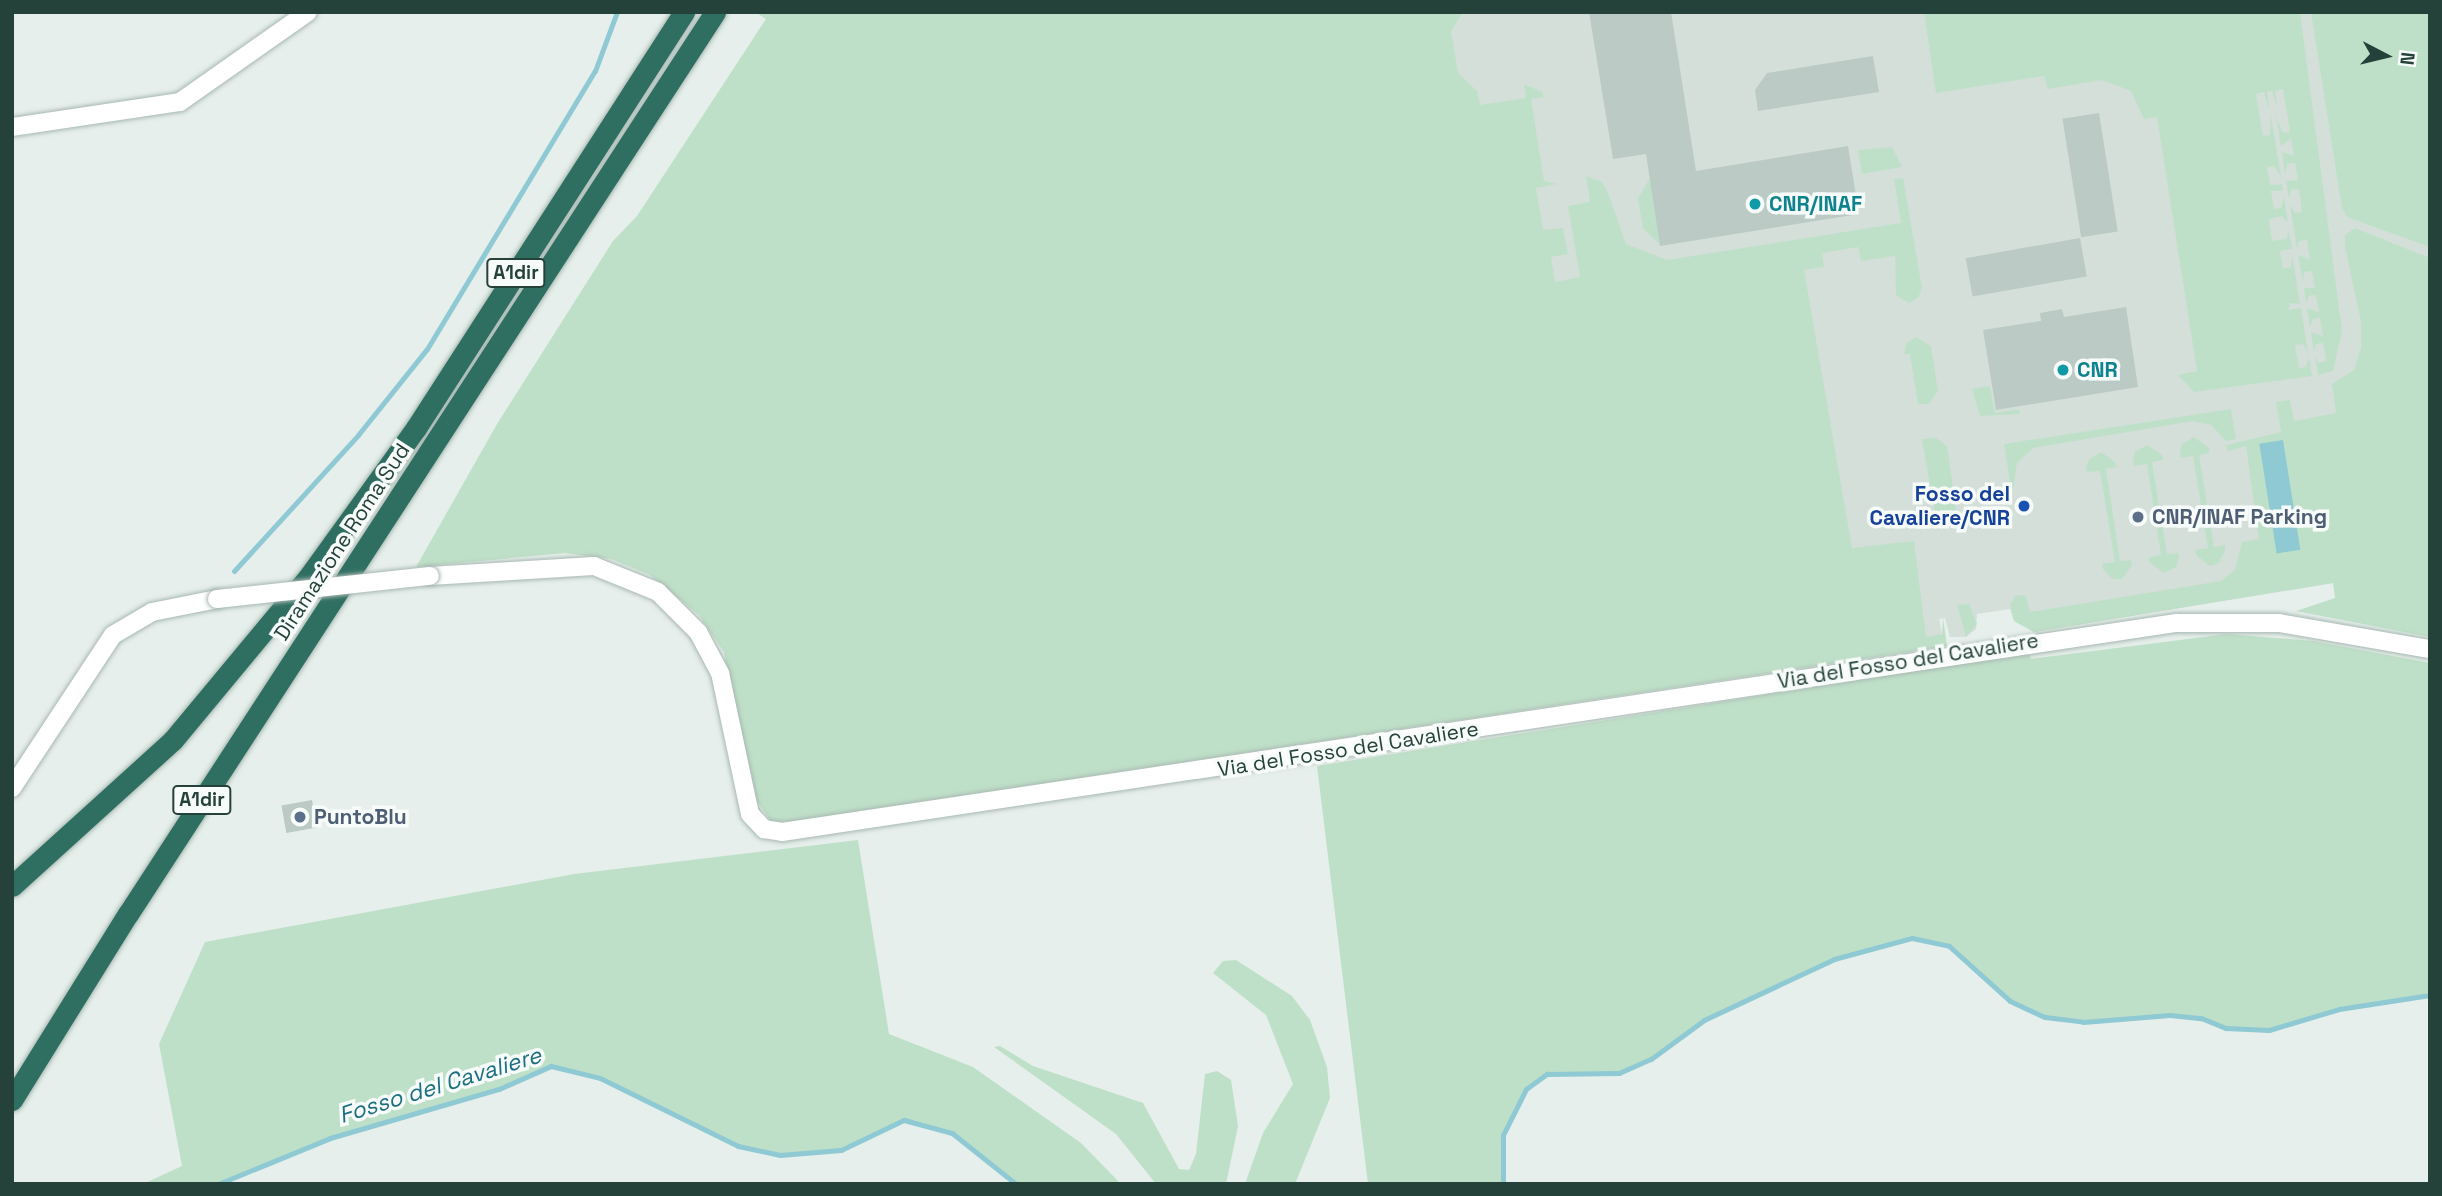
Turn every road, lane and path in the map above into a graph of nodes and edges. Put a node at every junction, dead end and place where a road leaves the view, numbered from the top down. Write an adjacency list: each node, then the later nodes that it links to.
1 (308, 12): 4 (street)
2 (684, 12): 7 (highway, Diramazione Roma Sud / A1dir)
3 (715, 12): 8 (highway, Diramazione Roma Sud / A1dir)
4 (12, 127)
5 (2430, 649): 6 (street, Via del Fosso del Cavaliere, bridge)
6 (12, 788)
7 (12, 886)
8 (12, 1100)

